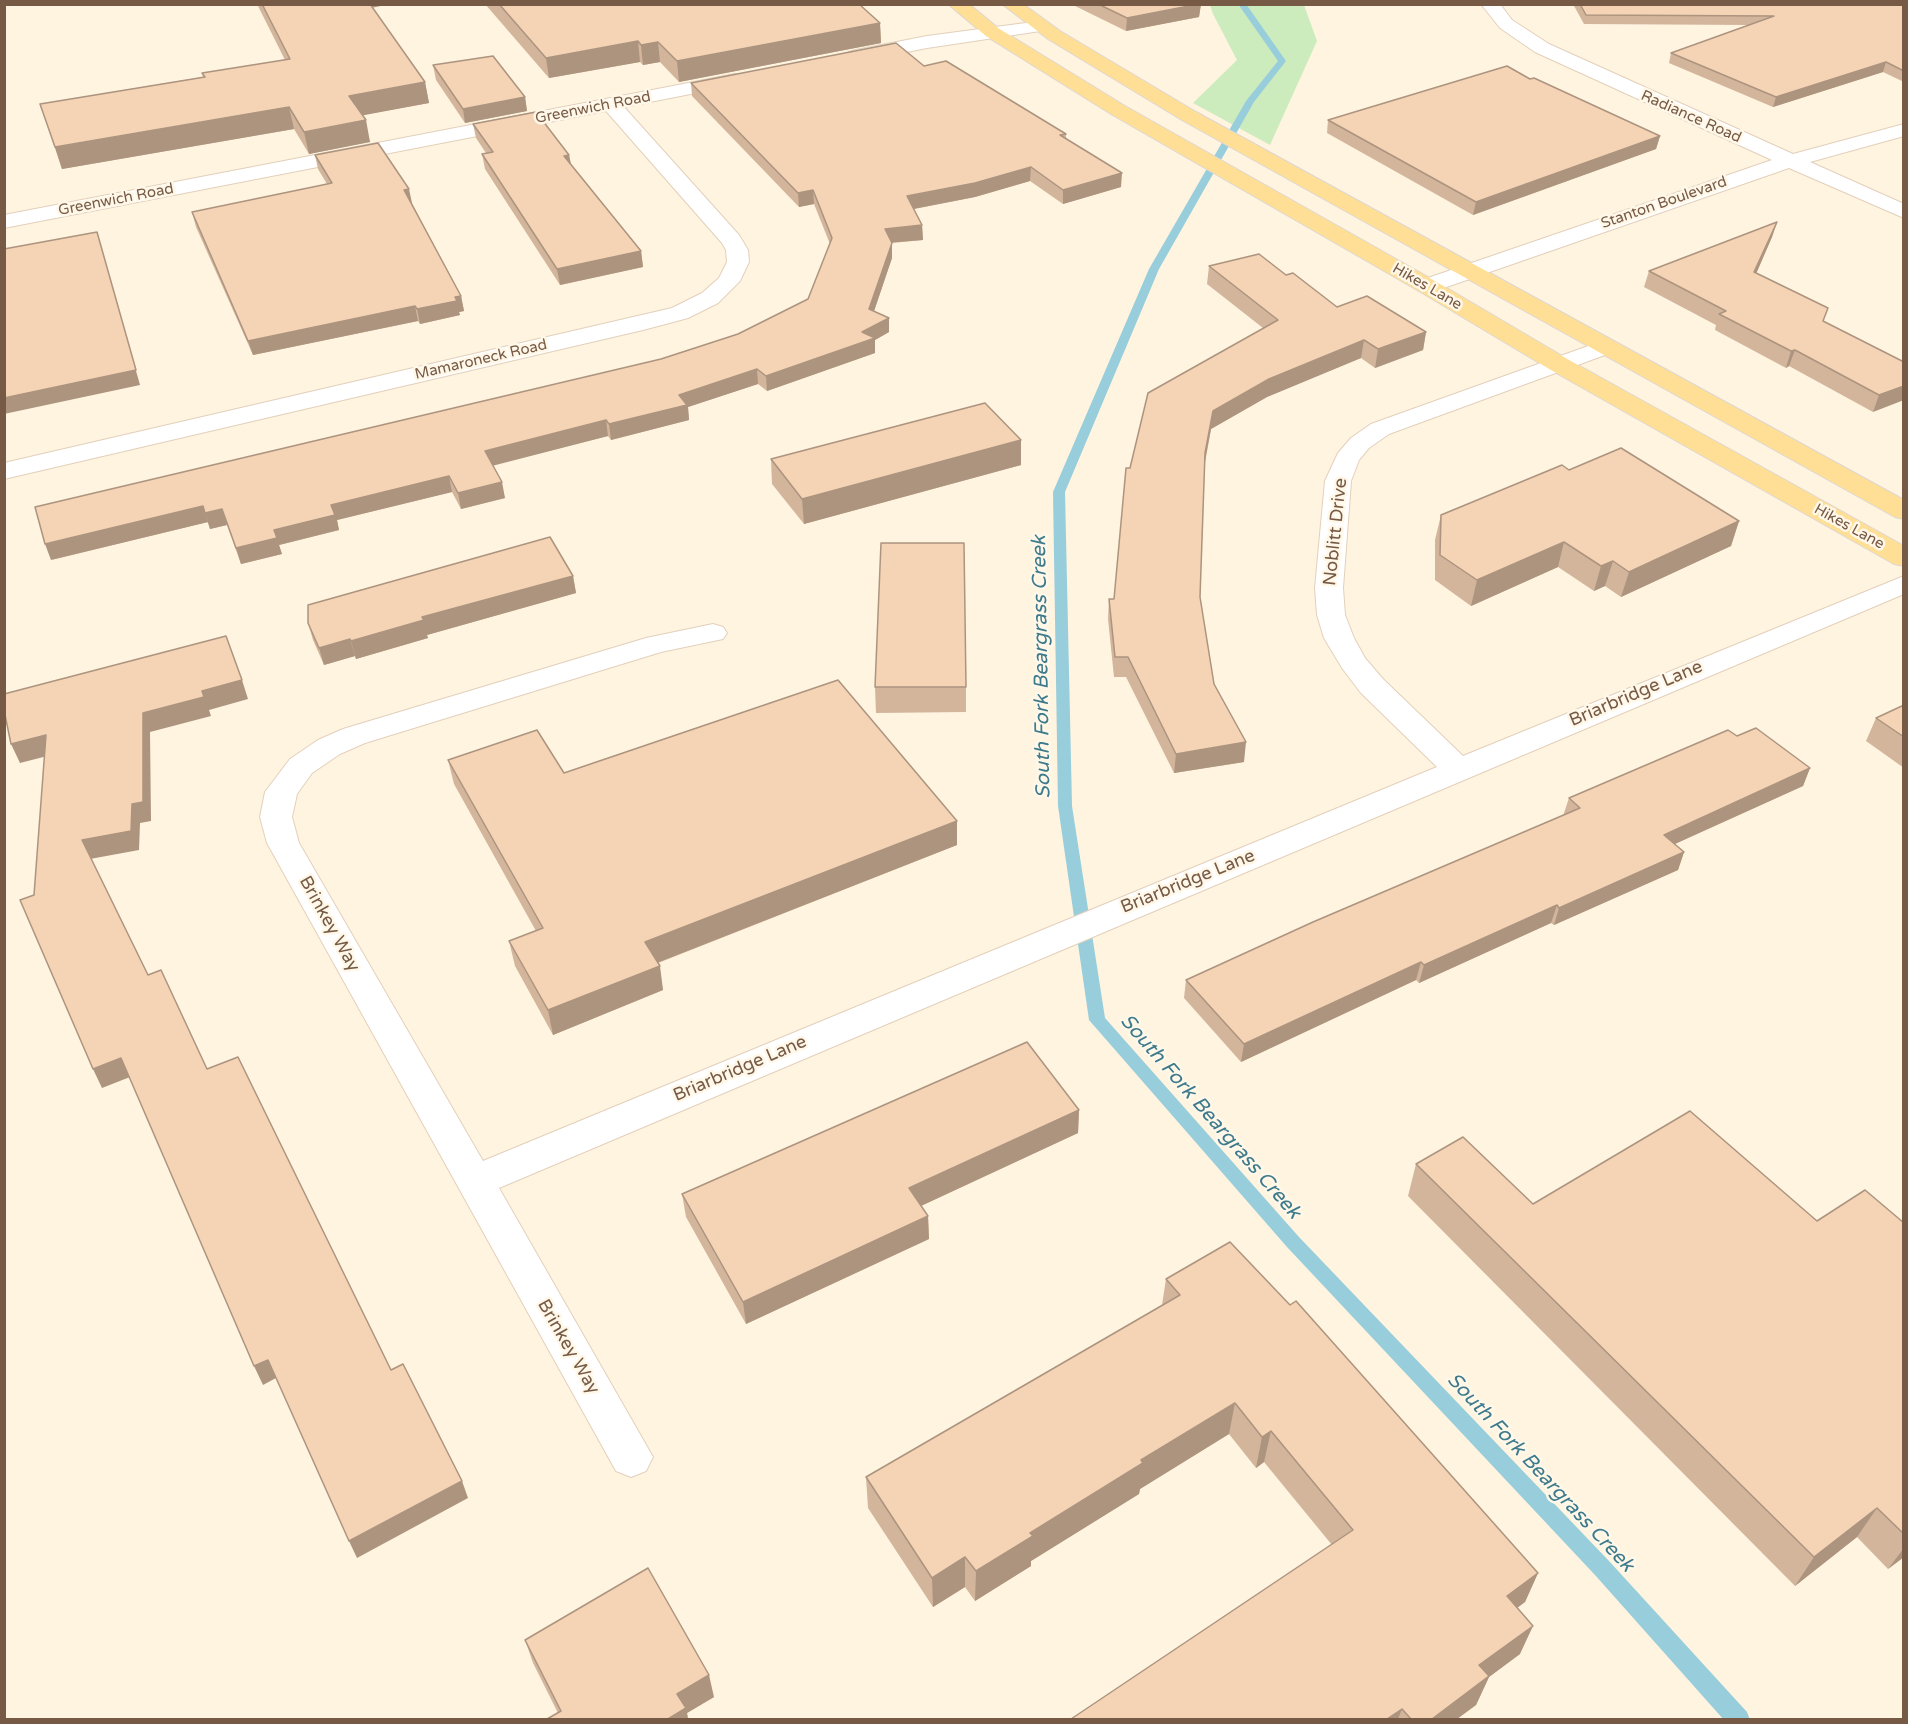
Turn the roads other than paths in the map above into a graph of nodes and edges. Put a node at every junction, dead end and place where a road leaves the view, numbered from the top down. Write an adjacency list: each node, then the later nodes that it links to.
1 (957, 4): 5 (main road, Hikes Lane)
2 (1011, 4): 4 (main road, Hikes Lane)
3 (1490, 4): 10 (street, Radiance Road)
4 (1041, 26): 5 (street); 13 (main road, Hikes Lane)
5 (992, 32): 6 (street); 14 (main road, Hikes Lane)
6 (833, 60)
7 (751, 77): 8 (street, Greenwich Road)
8 (611, 105): 12 (street, Greenwich Road); 17 (street, Mamaroneck Road)
9 (1904, 130): 10 (street, Stanton Boulevard)
10 (1791, 161): 11 (street, Radiance Road); 13 (street, Stanton Boulevard)
11 (1904, 212)
12 (4, 222)
13 (1469, 272): 14 (street, Stanton Boulevard); 15 (main road, Hikes Lane)
14 (1427, 286): 16 (main road, Hikes Lane)
15 (1605, 347): 16 (street, Noblitt Drive); 18 (main road, Hikes Lane)
16 (1560, 365): 19 (main road, Hikes Lane); 22 (street, Noblitt Drive)
17 (4, 471)
18 (1904, 511)
19 (1904, 558)
20 (1904, 584): 22 (street, Briarbridge Lane)
21 (713, 633): 23 (street, Brinkey Way)
22 (1459, 770): 23 (street, Briarbridge Lane)
23 (473, 1182): 24 (street, Brinkey Way)
24 (631, 1457)

